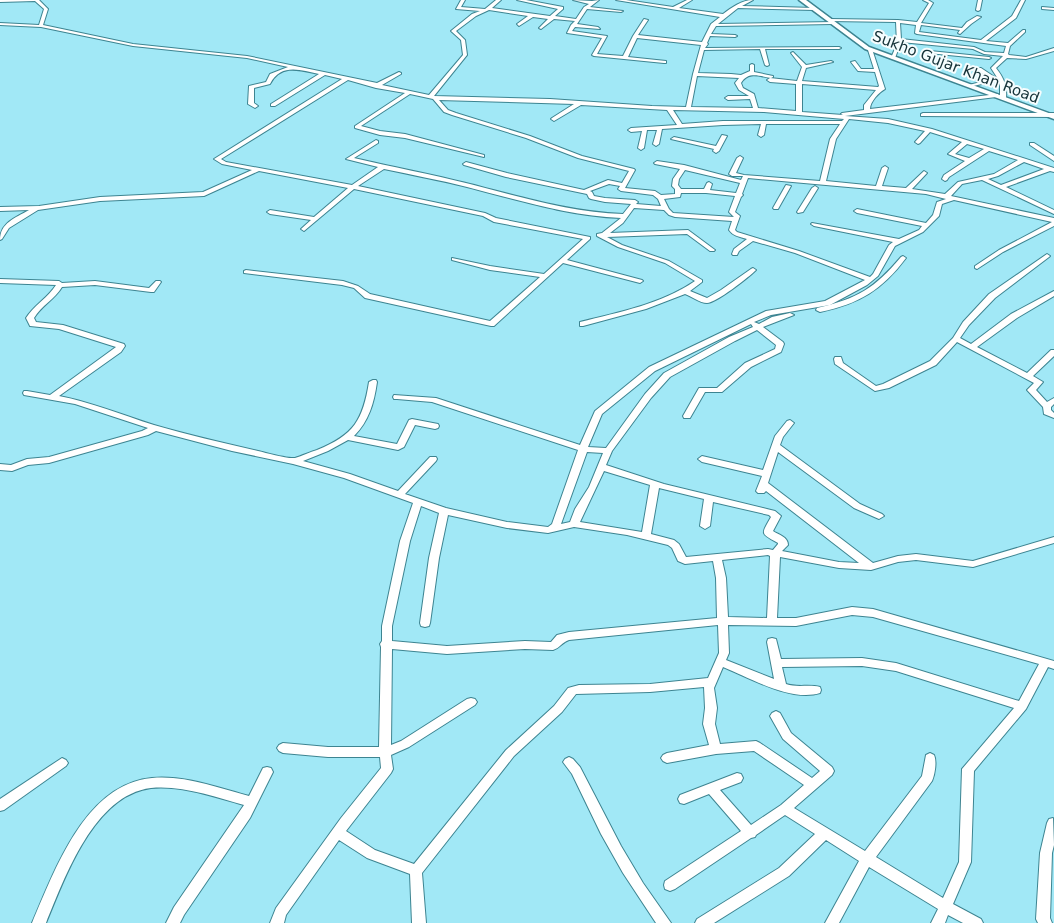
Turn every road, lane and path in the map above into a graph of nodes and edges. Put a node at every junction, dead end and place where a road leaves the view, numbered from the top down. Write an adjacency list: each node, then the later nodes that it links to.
1 (35, 0): 14 (street); 42 (street)
2 (463, 0): 23 (street)
3 (499, 0): 26 (street)
4 (519, 0): 32 (street)
5 (575, 0): 15 (street)
6 (618, 0): 17 (street)
7 (657, 0): 17 (street)
8 (690, 0): 21 (street)
9 (751, 0): 18 (street)
10 (802, 0): 24 (main road, Sukho Gujar Khan Road)
11 (925, 0): 38 (street)
12 (980, 0): 27 (street)
13 (1023, 0): 51 (street)
14 (0, 1)
15 (584, 1): 16 (street)
16 (595, 2): 20 (street)
17 (652, 4): 21 (street)
18 (736, 7): 24 (street); 31 (street)
19 (539, 8): 30 (street)
20 (586, 8): 28 (street); 34 (street)
21 (675, 8): 31 (street)
22 (1044, 8): 25 (street)
23 (464, 9): 26 (street); 29 (street)
24 (814, 9): 36 (main road, Sukho Gujar Khan Road)
25 (1054, 9)
26 (488, 10): 30 (street); 84 (street)
27 (978, 10)
28 (621, 12)
29 (460, 13)
30 (531, 15): 32 (street); 43 (street)
31 (724, 16): 41 (street)
32 (552, 18): 34 (street); 44 (street)
33 (979, 18): 38 (street)
34 (577, 20): 40 (street)
35 (646, 20): 48 (street)
36 (832, 21): 37 (street); 41 (street); 57 (main road, Sukho Gujar Khan Road)
37 (898, 21): 38 (street); 50 (street)
38 (919, 23): 51 (street)
39 (0, 24): 42 (street)
40 (573, 25): 45 (street); 61 (street)
41 (713, 25): 47 (street)
42 (41, 26): 69 (street)
43 (519, 26)
44 (541, 28)
45 (598, 28)
46 (1023, 31): 52 (street)
47 (708, 35): 49 (street); 53 (street)
48 (634, 36): 53 (street); 61 (street)
49 (735, 36)
50 (899, 40): 60 (street); 62 (street)
51 (983, 41): 52 (street)
52 (1009, 45): 60 (street)
53 (705, 46): 54 (street); 75 (street)
54 (762, 48): 55 (street); 67 (street)
55 (839, 48)
56 (1054, 49): 60 (street)
57 (870, 50): 62 (main road, Sukho Gujar Khan Road); 71 (street)
58 (930, 52): 60 (street)
59 (793, 53): 68 (street)
60 (1005, 57): 83 (street)
61 (624, 58): 63 (street)
62 (893, 58): 80 (main road, Sukho Gujar Khan Road)
63 (664, 62)
64 (832, 62): 68 (street)
65 (853, 62): 71 (street)
66 (752, 65): 73 (street)
67 (767, 65)
68 (804, 66): 78 (street)
69 (293, 67): 74 (street); 89 (street)
70 (980, 69): 80 (street)
71 (878, 71): 81 (street)
72 (399, 73): 79 (street)
73 (750, 73): 76 (street); 78 (street)
74 (323, 74): 77 (street); 88 (street)
75 (695, 74): 76 (street); 92 (street)
76 (742, 77): 86 (street)
77 (346, 79): 79 (street); 128 (street)
78 (799, 82): 81 (street); 96 (street)
79 (376, 86): 82 (street)
80 (971, 86): 83 (main road, Sukho Gujar Khan Road)
81 (882, 89): 94 (street)
82 (408, 92): 84 (street); 117 (street)
83 (999, 97): 90 (main road, Sukho Gujar Khan Road); 94 (street)
84 (433, 98): 87 (street); 136 (street)
85 (728, 98): 86 (street)
86 (752, 98): 93 (street)
87 (580, 103): 91 (street); 100 (street)
88 (273, 105)
89 (255, 106)
90 (1024, 106): 95 (street); 99 (main road, Sukho Gujar Khan Road)
91 (669, 108): 92 (street); 103 (street)
92 (688, 109): 93 (street)
93 (756, 110): 96 (street)
94 (867, 110): 98 (street)
95 (937, 111)
96 (799, 112): 98 (street)
97 (923, 115): 99 (street)
98 (831, 116): 101 (street)
99 (1052, 116)
100 (554, 118)
101 (846, 120): 102 (street); 107 (street); 133 (street)
102 (764, 123): 103 (street); 108 (street)
103 (682, 126): 104 (street); 109 (street)
104 (660, 127): 105 (street); 113 (street)
105 (644, 128): 106 (street); 115 (street)
106 (631, 130)
107 (928, 130): 111 (street); 112 (street)
108 (761, 135)
109 (724, 136)
110 (376, 142): 124 (street)
111 (918, 142)
112 (966, 142): 116 (street); 121 (street)
113 (656, 144)
114 (1032, 144): 119 (street)
115 (641, 148)
116 (988, 149): 120 (street); 121 (street)
117 (482, 156)
118 (740, 158): 130 (street)
119 (1054, 159)
120 (1023, 160): 127 (street); 132 (street)
121 (971, 161): 131 (street)
122 (657, 163): 125 (street)
123 (466, 164): 145 (street)
124 (384, 166): 137 (street); 159 (street)
125 (684, 166): 130 (street); 143 (street)
126 (885, 168): 138 (street)
127 (1051, 169): 139 (street)
128 (257, 170): 137 (street); 151 (street)
129 (924, 174): 142 (street)
130 (745, 179): 135 (street); 147 (street)
131 (945, 179)
132 (984, 179): 139 (street); 149 (street)
133 (824, 183): 135 (street); 141 (street)
134 (709, 184): 144 (street)
135 (786, 184): 140 (street); 153 (street)
136 (624, 185): 145 (street); 148 (street)
137 (353, 187): 160 (street); 168 (street)
138 (880, 187): 141 (street); 142 (street)
139 (1000, 187): 158 (street)
140 (815, 188): 141 (street); 157 (street)
141 (871, 189): 146 (street)
142 (908, 190): 149 (street)
143 (678, 191): 144 (street); 148 (street)
144 (706, 191): 147 (street)
145 (585, 192): 150 (street)
146 (893, 192)
147 (740, 195): 161 (street)
148 (660, 197): 152 (street)
149 (947, 200): 162 (street); 164 (street)
150 (633, 206): 152 (street); 159 (street)
151 (39, 208): 154 (street); 167 (street)
152 (665, 208): 161 (street)
153 (776, 208)
154 (0, 209)
155 (857, 211): 164 (street)
156 (270, 212): 160 (street)
157 (800, 212)
158 (1054, 212)
159 (625, 216): 166 (street)
160 (316, 219): 165 (street)
161 (736, 219): 169 (street)
162 (1054, 221): 177 (street)
163 (814, 224): 170 (street)
164 (927, 224): 170 (street)
165 (304, 229)
166 (599, 235): 168 (street); 171 (street); 186 (street)
167 (0, 238)
168 (588, 238): 176 (street)
169 (752, 238): 172 (street); 181 (street)
170 (900, 241): 181 (street)
171 (712, 250)
172 (735, 254)
173 (1048, 256): 191 (street)
174 (903, 258): 181 (street)
175 (454, 259): 180 (street)
176 (562, 261): 180 (street); 183 (street)
177 (977, 267)
178 (753, 270): 186 (street)
179 (246, 272): 180 (street)
180 (545, 276)
181 (879, 277): 188 (street); 188 (street)
182 (0, 281): 185 (street)
183 (640, 281)
184 (158, 282): 185 (street)
185 (60, 285): 199 (street)
186 (684, 291): 189 (street)
187 (1054, 293): 192 (street)
188 (812, 309): 190 (street)
189 (583, 324)
190 (753, 324): 202 (street); 209 (street); 210 (street)
191 (956, 340): 192 (street); 194 (street)
192 (972, 348): 195 (street)
193 (1054, 352): 195 (street)
194 (838, 359)
195 (1028, 376): 201 (street)
196 (373, 382): 207 (street)
197 (27, 393): 199 (street)
198 (397, 397): 209 (street)
199 (51, 398): 206 (street)
200 (1054, 400): 201 (street)
201 (1046, 406): 203 (street)
202 (687, 416)
203 (1054, 416)
204 (790, 423): 208 (street)
205 (435, 426): 207 (street)
206 (155, 428): 213 (street); 214 (street)
207 (350, 438): 213 (street)
208 (776, 446): 216 (street); 222 (street)
209 (586, 450): 210 (street); 225 (street)
210 (606, 451): 215 (street)
211 (433, 459): 218 (street)
212 (702, 459): 216 (street)
213 (294, 461): 218 (street)
214 (0, 467)
215 (602, 467): 217 (street); 223 (street)
216 (766, 474): 230 (street)
217 (655, 484): 219 (street); 226 (street)
218 (399, 495): 220 (street)
219 (709, 498): 224 (street); 228 (street)
220 (418, 502): 221 (street); 235 (street)
221 (444, 511): 225 (street); 233 (street)
222 (879, 516)
223 (572, 525): 225 (street); 226 (street)
224 (705, 526)
225 (556, 529)
226 (646, 536): 229 (street)
227 (1054, 540): 230 (street)
228 (775, 553): 229 (street); 230 (street); 232 (street)
229 (717, 559): 231 (street)
230 (871, 567)
231 (722, 621): 232 (street); 235 (street); 236 (street)
232 (772, 622): 238 (street)
233 (425, 623)
234 (772, 642): 237 (street)
235 (385, 644): 249 (street)
236 (721, 662): 239 (street); 240 (street)
237 (776, 663): 240 (street); 243 (street)
238 (1050, 664): 243 (street)
239 (710, 682): 246 (street); 265 (street)
240 (781, 687): 241 (street)
241 (816, 690)
242 (470, 702): 249 (street)
243 (1022, 706): 267 (street)
244 (776, 716): 254 (street)
245 (283, 748): 249 (street)
246 (716, 749): 247 (street); 254 (street)
247 (667, 758)
248 (930, 758): 264 (street)
249 (386, 759): 261 (street)
250 (569, 762): 272 (street)
251 (62, 763): 258 (street)
252 (267, 772): 257 (street)
253 (737, 778): 255 (street)
254 (812, 784): 259 (street)
255 (711, 788): 256 (street); 262 (street)
256 (684, 799)
257 (253, 802): 268 (street); 269 (street)
258 (0, 806)
259 (785, 809): 262 (street); 263 (street)
260 (1053, 823): 277 (street)
261 (338, 833): 265 (street); 270 (street)
262 (751, 833): 266 (street)
263 (825, 833): 264 (street); 273 (street)
264 (866, 860): 267 (street); 274 (street)
265 (416, 871): 271 (street)
266 (670, 885)
267 (945, 906): 275 (street); 276 (street)
268 (39, 923)
269 (174, 923)
270 (277, 923)
271 (419, 923)
272 (664, 923)
273 (702, 923)
274 (832, 923)
275 (938, 923)
276 (976, 923)
277 (1045, 923)

